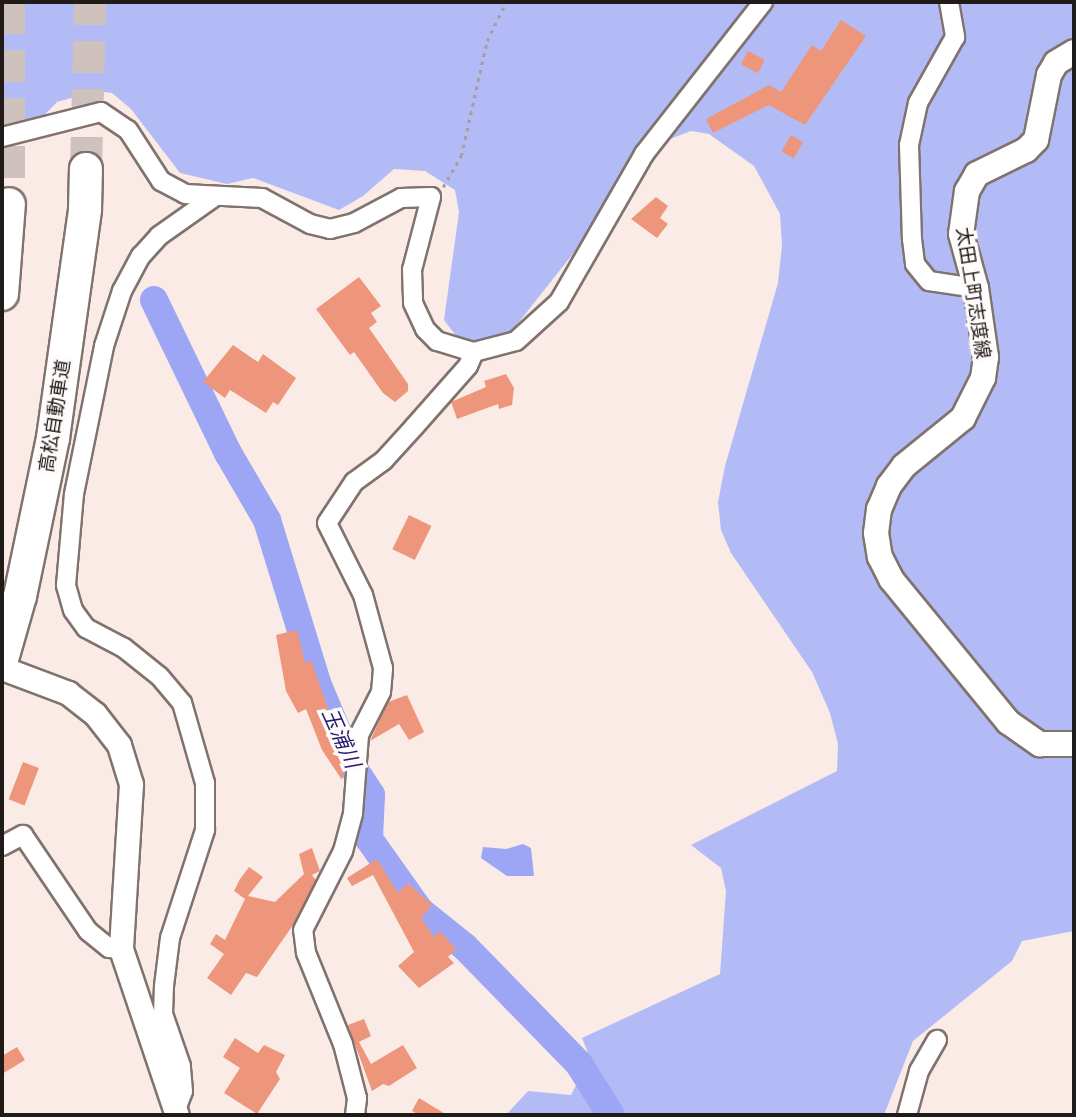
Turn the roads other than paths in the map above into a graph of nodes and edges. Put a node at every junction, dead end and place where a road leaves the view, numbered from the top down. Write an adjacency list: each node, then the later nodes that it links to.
1 (763, 2): 10 (street)
2 (949, 2): 8 (street)
3 (1074, 51): 8 (main road, 太田上町志度線)
4 (2, 137): 6 (street)
5 (86, 169): 11 (highway, 高松自動車道)
6 (214, 197): 10 (street); 17 (street)
7 (9, 204): 9 (highway)
8 (976, 288): 13 (main road, 太田上町志度線)
9 (2, 294)
10 (474, 352): 18 (street)
11 (2, 659)
12 (2, 668): 15 (street)
13 (1074, 744)
14 (2, 846): 15 (street)
15 (121, 949): 17 (street)
16 (937, 1040): 19 (street)
17 (176, 1114)
18 (355, 1115)
19 (907, 1115)

